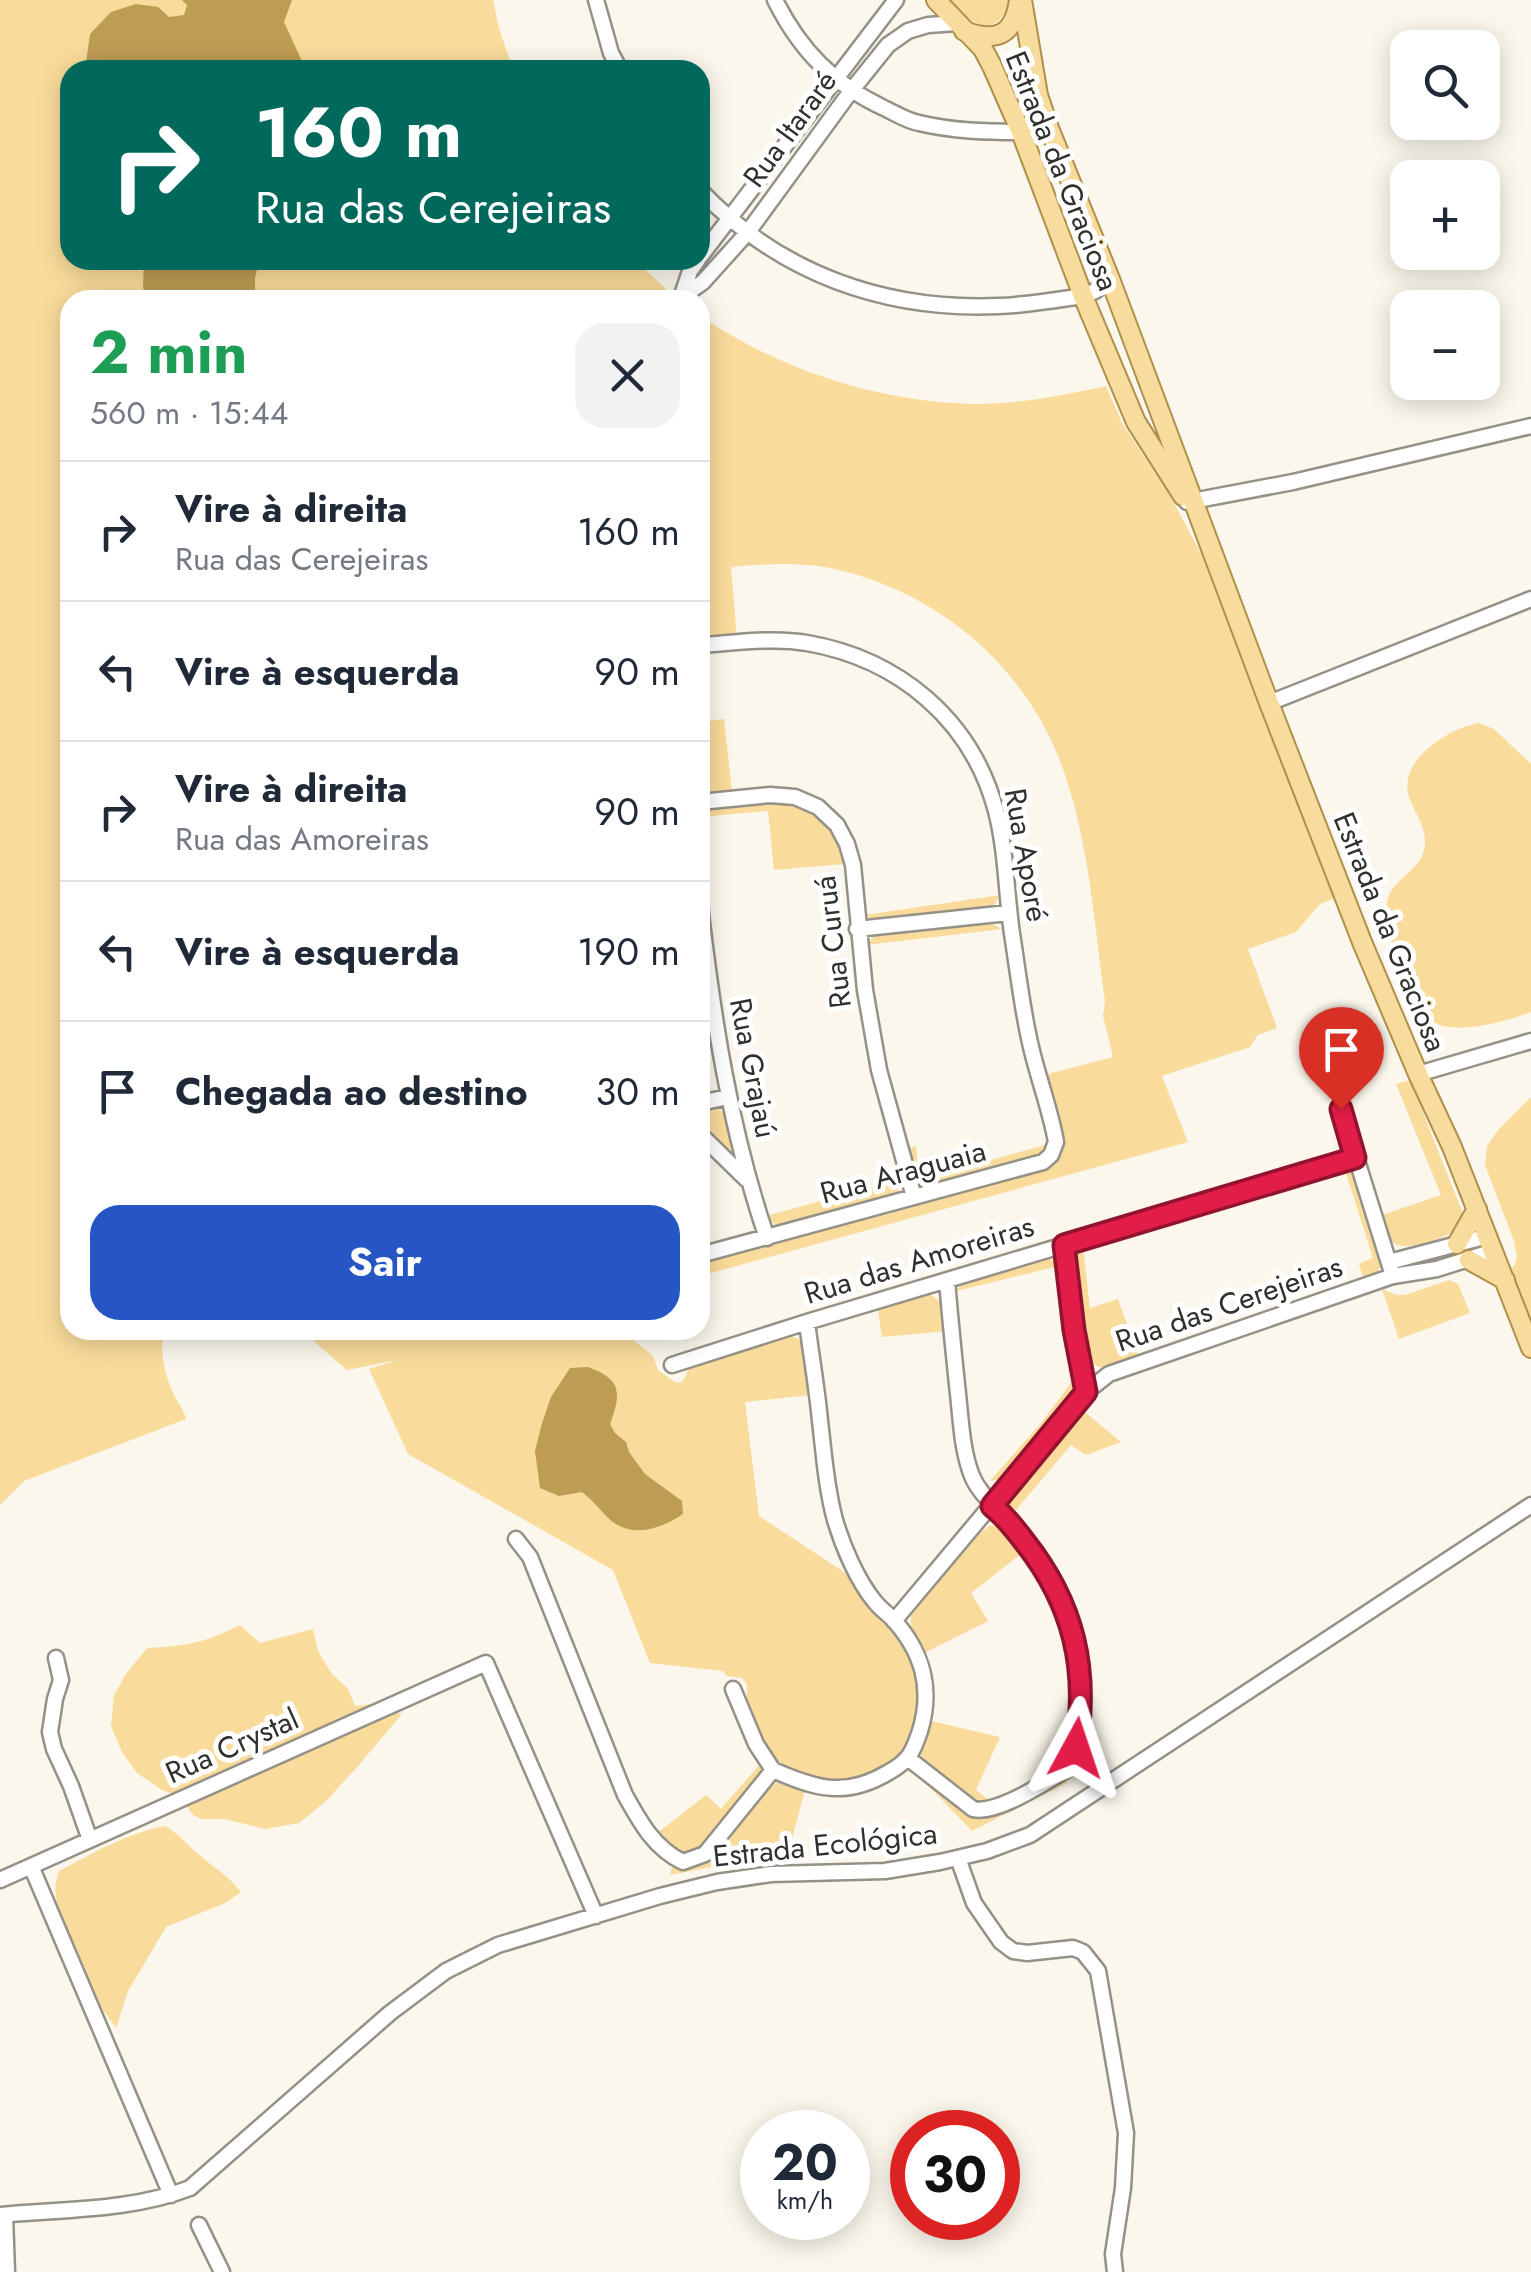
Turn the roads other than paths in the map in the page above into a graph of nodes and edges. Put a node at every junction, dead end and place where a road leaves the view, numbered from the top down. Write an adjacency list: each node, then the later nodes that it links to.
1 (596, 0): 7 (street)
2 (775, 0): 8 (street)
3 (896, 0): 8 (street, Rua Itararé)
4 (936, 0): 6 (main road, Estrada da Graciosa)
5 (1021, 0): 6 (main road); 15 (main road, Estrada da Graciosa)
6 (960, 27): 9 (street, Rua Itararé); 10 (main road, Estrada da Graciosa)
7 (615, 60)
8 (835, 78): 9 (street); 12 (street, Rua Itararé)
9 (850, 91): 10 (street); 13 (street, Rua Itararé)
10 (1020, 132): 17 (main road, Estrada da Graciosa)
11 (710, 199): 12 (street)
12 (730, 218): 13 (street); 14 (street, Rua Itararé)
13 (748, 232): 16 (street, Rua Itararé); 17 (street)
14 (710, 244)
15 (1110, 279): 17 (street); 19 (main road, Estrada da Graciosa)
16 (691, 290)
17 (1083, 296): 19 (main road, Estrada da Graciosa)
18 (1531, 426): 19 (street)
19 (1190, 502): 22 (main road, Estrada da Graciosa)
20 (1531, 599): 22 (street)
21 (710, 645): 24 (street, Rua Aporé)
22 (1269, 703): 28 (main road, Estrada da Graciosa)
23 (710, 801): 25 (street, Rua Curuá)
24 (1008, 914): 25 (street); 33 (street, Rua Aporé)
25 (858, 929): 36 (street, Rua Curuá)
26 (710, 986): 29 (street, Rua Grajaú)
27 (1531, 1041): 28 (street)
28 (1418, 1074): 37 (main road, Estrada da Graciosa)
29 (728, 1098): 30 (street); 35 (street, Rua Grajaú)
30 (710, 1102)
31 (1341, 1109): 34 (street)
32 (710, 1144): 35 (street)
33 (1051, 1156): 36 (street, Rua Araguaia)
34 (1355, 1158): 41 (street, Rua das Amoreiras); 44 (street)
35 (747, 1181): 38 (street, Rua Grajaú)
36 (914, 1197): 38 (street, Rua Araguaia)
37 (1476, 1209): 39 (main road, Estrada da Graciosa); 40 (main road)
38 (766, 1238): 42 (street, Rua Araguaia)
39 (1491, 1243): 40 (street); 43 (street); 46 (main road, Estrada da Graciosa)
40 (1457, 1244): 44 (street)
41 (1064, 1245): 45 (street, Rua das Amoreiras); 50 (street)
42 (710, 1253)
43 (1470, 1260): 44 (street); 46 (main road)
44 (1391, 1269): 50 (street, Rua das Cerejeiras)
45 (946, 1280): 47 (street, Rua das Amoreiras); 52 (street)
46 (1505, 1280): 48 (main road, Estrada da Graciosa)
47 (806, 1322): 49 (street, Rua das Amoreiras); 54 (street)
48 (1531, 1348)
49 (672, 1365)
50 (1086, 1392): 52 (street, Rua das Cerejeiras)
51 (1531, 1505): 60 (street, Estrada Ecológica)
52 (992, 1506): 54 (street, Rua das Cerejeiras); 57 (street)
53 (516, 1539): 58 (street)
54 (894, 1621): 57 (street)
55 (56, 1658): 59 (street)
56 (733, 1689): 58 (street)
57 (909, 1759): 58 (street)
58 (773, 1770)
59 (90, 1840): 61 (street, Rua Crystal); 63 (street, Rua Crystal)
60 (958, 1858): 63 (street, Estrada Ecológica); 69 (street)
61 (30, 1866): 62 (street, Rua Crystal); 64 (street)
62 (0, 1880)
63 (596, 1916): 64 (street, Estrada Ecológica)
64 (171, 2195): 65 (street, Estrada Ecológica)
65 (3, 2215): 67 (street)
66 (200, 2225): 68 (street)
67 (7, 2272)
68 (222, 2272)
69 (1115, 2272)

